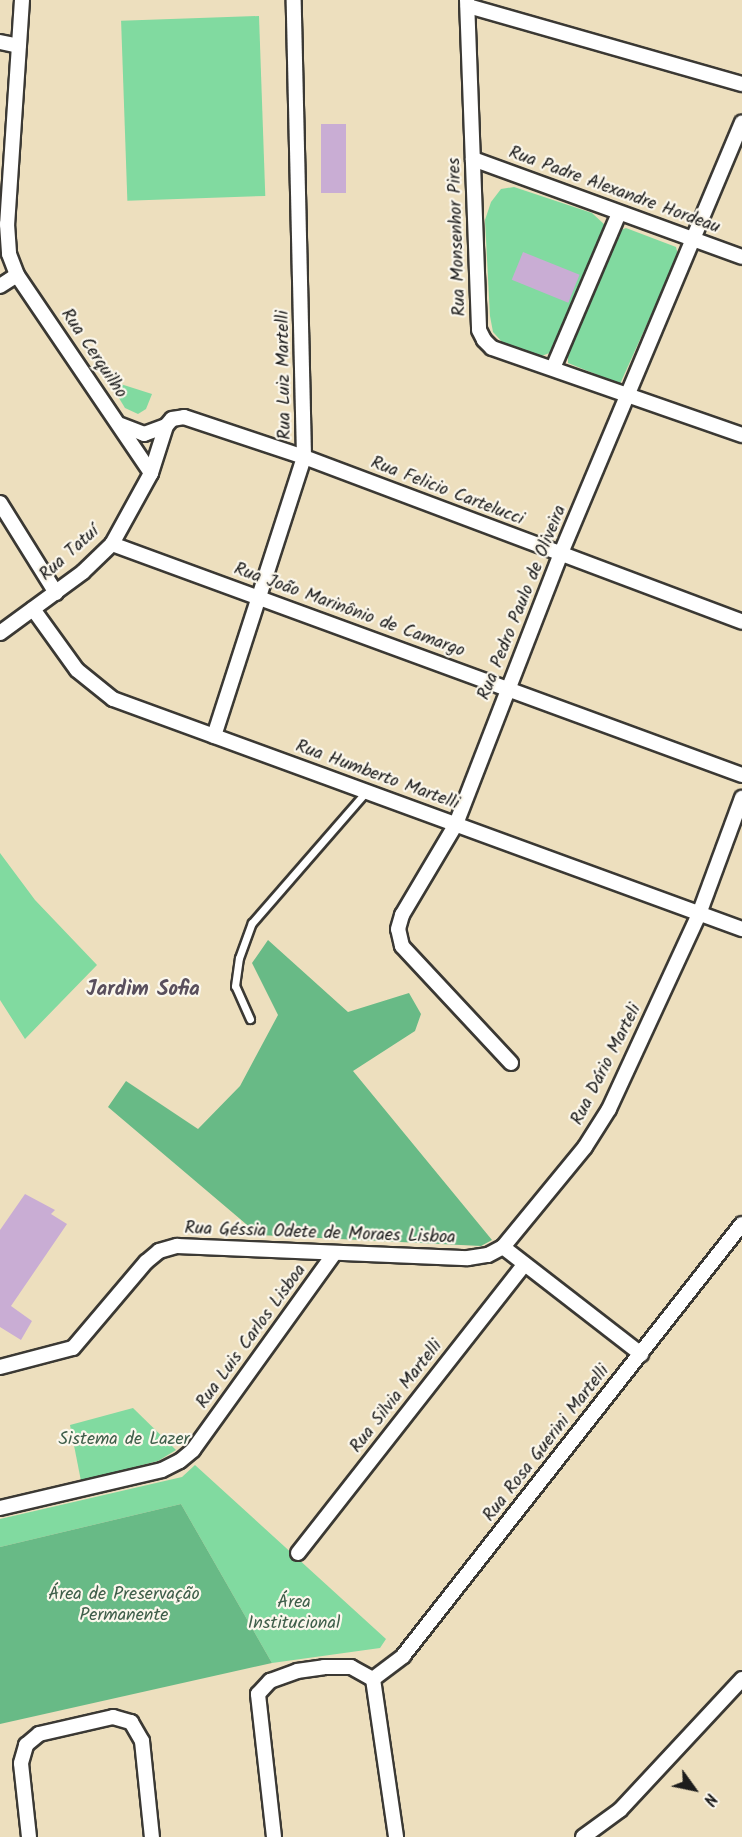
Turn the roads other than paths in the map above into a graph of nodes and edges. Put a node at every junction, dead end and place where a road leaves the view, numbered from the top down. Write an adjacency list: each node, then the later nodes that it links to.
1 (22, 0): 5 (street, Rua Cerquilho)
2 (294, 0): 19 (street, Rua Luiz Martelli)
3 (468, 3): 6 (street); 8 (street, Rua Monsenhor Pires)
4 (0, 42): 5 (street)
5 (19, 46): 12 (street, Rua Cerquilho)
6 (742, 84)
7 (742, 122): 10 (street, Rua Pedro Paulo de Oliveira)
8 (473, 159): 9 (street, Rua Padre Alexandre Hordeau); 14 (street, Rua Monsenhor Pires)
9 (619, 213): 10 (street, Rua Padre Alexandre Hordeau); 14 (street)
10 (695, 239): 11 (street, Rua Padre Alexandre Hordeau); 15 (street, Rua Pedro Paulo de Oliveira)
11 (742, 257)
12 (17, 274): 13 (street); 17 (street, Rua Cerquilho)
13 (0, 286)
14 (553, 368): 15 (street, Rua Monsenhor Pires)
15 (631, 395): 18 (street, Rua Monsenhor Pires); 23 (street, Rua Pedro Paulo de Oliveira)
16 (169, 422): 17 (street, Rua Felicio Cartelucci); 19 (street, Rua Felicio Cartelucci); 20 (street, Rua Tatuí)
17 (117, 423): 20 (street, Rua Cerquilho)
18 (742, 435)
19 (304, 457): 23 (street, Rua Felicio Cartelucci); 25 (street, Rua Luiz Martelli)
20 (151, 473): 22 (street, Rua Tatuí)
21 (0, 503): 24 (street)
22 (112, 544): 24 (street, Rua Tatuí); 25 (street, Rua João Marinônio de Camargo)
23 (561, 554): 27 (street, Rua Felicio Cartelucci); 29 (street, Rua Pedro Paulo de Oliveira)
24 (56, 593): 26 (street, Rua Tatuí)
25 (261, 597): 29 (street, Rua João Marinônio de Camargo); 30 (street, Rua Luiz Martelli)
26 (33, 609): 28 (street, Rua Tatuí); 30 (street, Rua Humberto Martelli)
27 (742, 622)
28 (0, 633)
29 (508, 689): 31 (street, Rua João Marinônio de Camargo); 34 (street, Rua Pedro Paulo de Oliveira)
30 (214, 736): 32 (street, Rua Humberto Martelli)
31 (742, 775)
32 (365, 793): 34 (street, Rua Humberto Martelli); 37 (lane)
33 (742, 798): 35 (street, Rua Dário Marteli)
34 (456, 824): 35 (street, Rua Humberto Martelli); 38 (street, Rua Pedro Paulo de Oliveira)
35 (699, 914): 36 (street, Rua Humberto Martelli); 40 (street, Rua Dário Marteli)
36 (742, 929)
37 (250, 1019)
38 (512, 1063)
39 (742, 1224): 43 (street, Rua Rosa Guerini Martelli)
40 (503, 1247): 41 (street, Rua Géssia Odete de Moraes Lisboa); 42 (street)
41 (333, 1255): 44 (street, Rua Géssia Odete de Moraes Lisboa); 45 (street, Rua Luis Carlos Lisboa)
42 (525, 1264): 43 (street); 46 (street, Rua Silvia Martelli)
43 (641, 1354): 47 (street, Rua Rosa Guerini Martelli)
44 (0, 1367)
45 (0, 1508)
46 (298, 1553)
47 (372, 1679): 51 (street); 52 (street)
48 (742, 1679): 53 (street)
49 (29, 1837): 50 (street)
50 (152, 1837)
51 (274, 1837)
52 (396, 1837)
53 (583, 1837)

